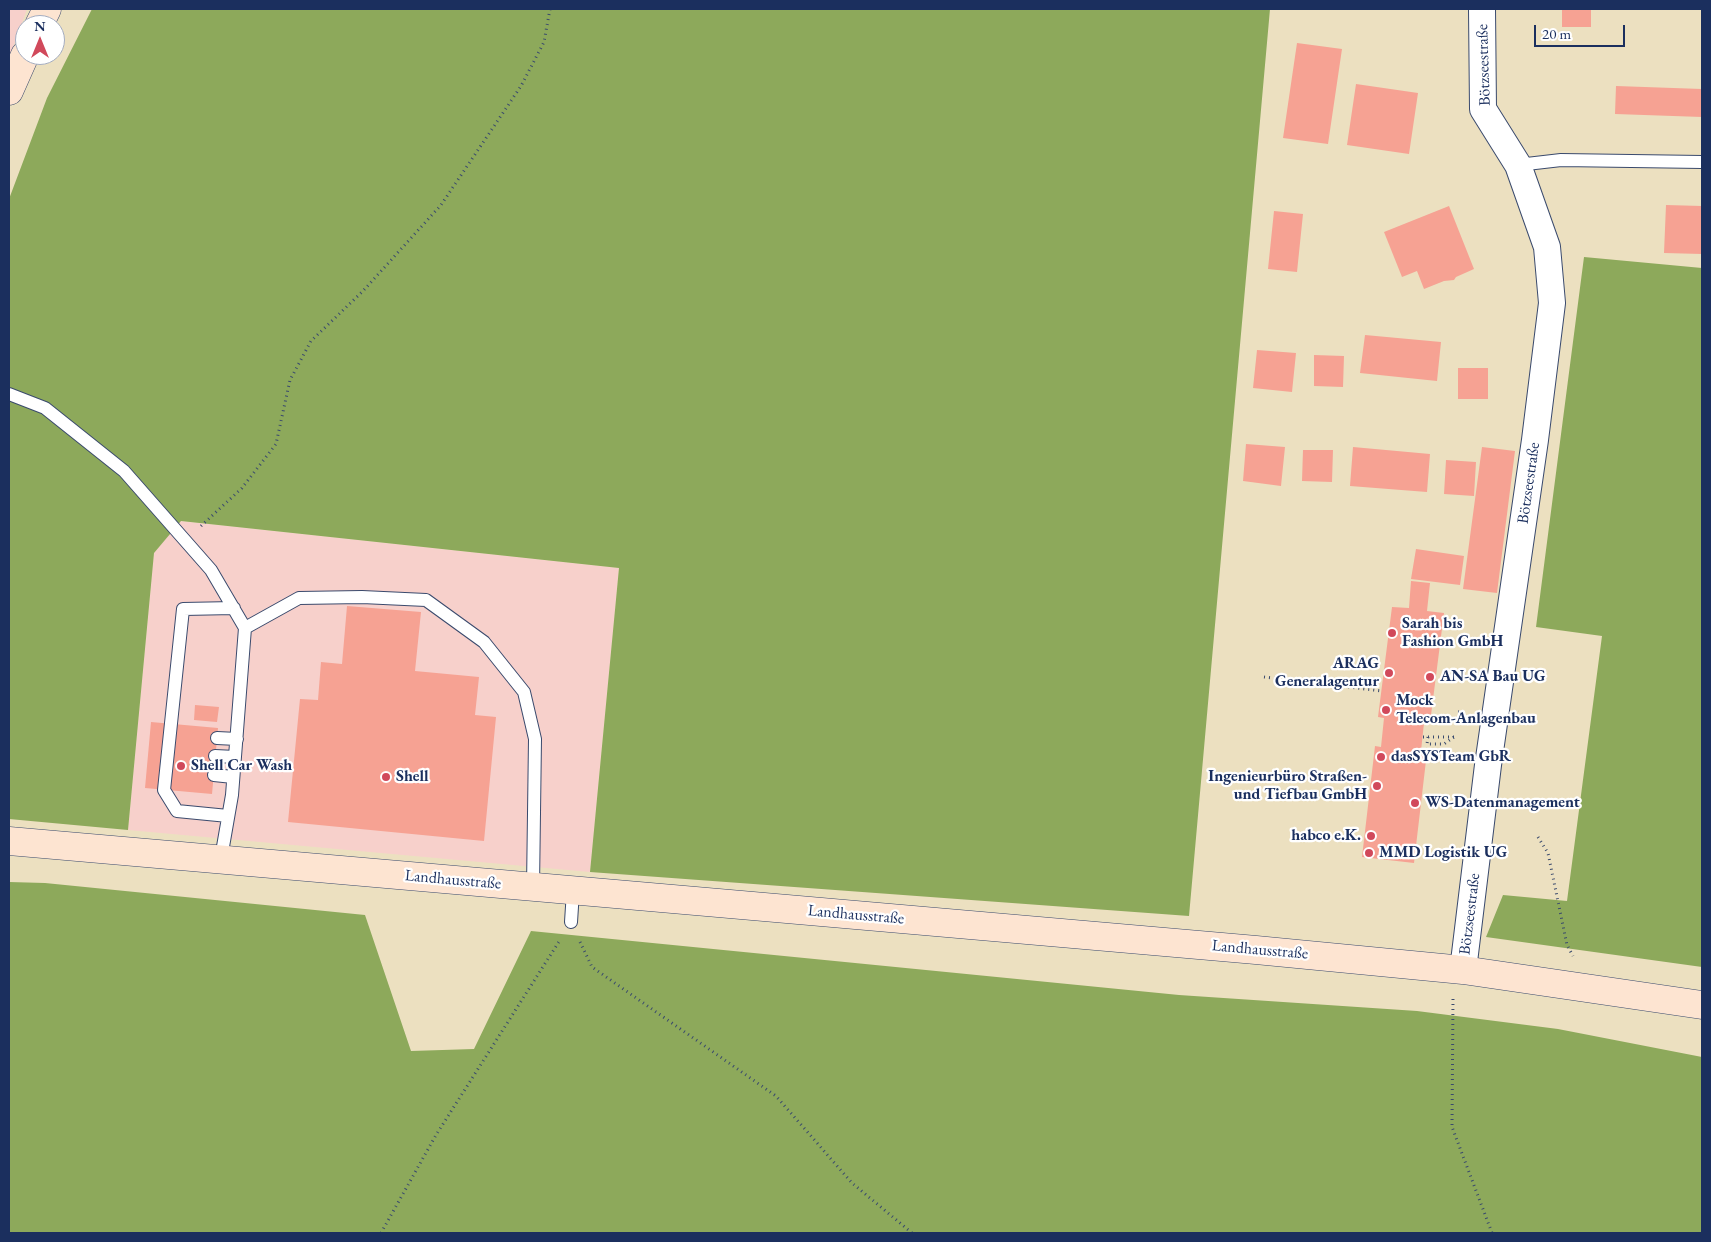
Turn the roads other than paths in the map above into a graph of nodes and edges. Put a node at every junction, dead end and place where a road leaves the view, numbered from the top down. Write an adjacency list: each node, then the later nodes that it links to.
1 (1482, 9): 5 (street, Bötzseestraße)
2 (21, 65): 3 (street)
3 (9, 91)
4 (1702, 162): 5 (lane)
5 (1518, 165): 21 (street, Bötzseestraße)
6 (9, 394): 7 (lane)
7 (234, 608): 8 (lane); 15 (lane)
8 (245, 628): 10 (lane); 18 (lane)
9 (217, 738): 10 (lane)
10 (237, 739): 12 (lane)
11 (215, 756): 12 (lane)
12 (235, 757): 14 (lane)
13 (214, 776): 14 (lane)
14 (233, 778): 15 (lane)
15 (228, 816): 17 (lane)
16 (9, 841): 17 (street, Landhausstraße)
17 (221, 858): 18 (street, Landhausstraße)
18 (533, 887): 19 (street, Landhausstraße)
19 (573, 891): 20 (lane); 21 (street, Landhausstraße)
20 (571, 922)
21 (1463, 970): 22 (street, Landhausstraße)
22 (1702, 1005)

